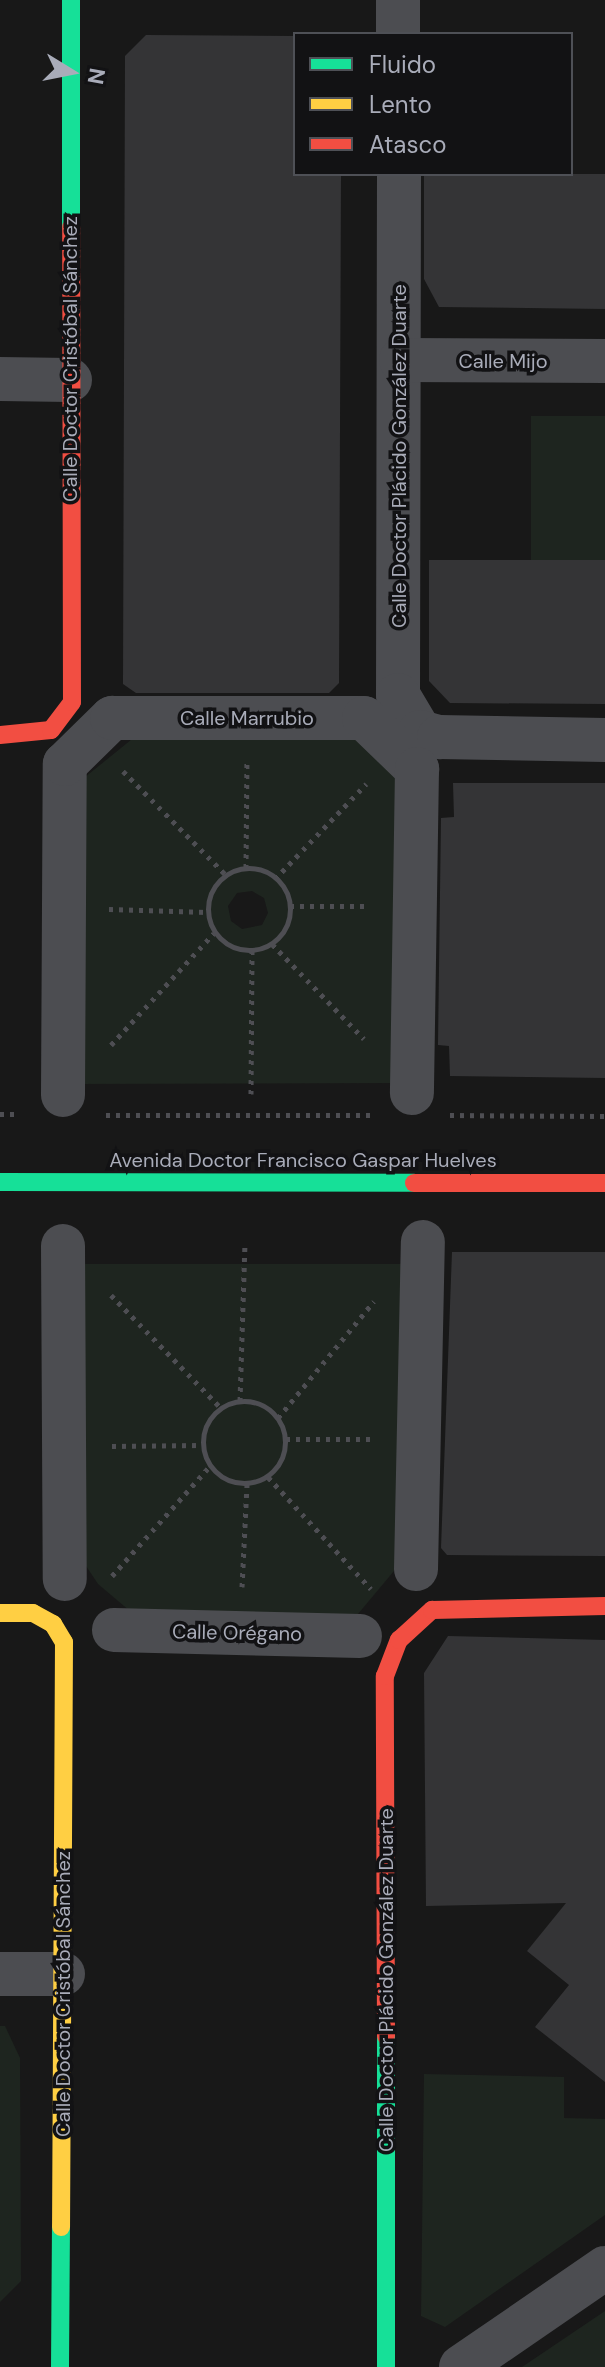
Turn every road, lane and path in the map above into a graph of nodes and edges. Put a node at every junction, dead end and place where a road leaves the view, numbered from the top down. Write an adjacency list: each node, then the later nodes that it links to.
1 (71, 0): 8 (street, Calle Doctor Cristóbal Sánchez)
2 (398, 0): 3 (street)
3 (398, 32)
4 (399, 176): 5 (street, Calle Doctor Plácido González Duarte)
5 (401, 360): 6 (street, Calle Mijo); 13 (street, Calle Doctor Plácido González Duarte)
6 (605, 361)
7 (0, 379): 8 (street)
8 (70, 380): 10 (street, Calle Doctor Cristóbal Sánchez)
9 (247, 718): 10 (street, Calle Marrubio); 13 (street, Calle Marrubio); 14 (path)
10 (78, 727): 11 (street, Calle Marrubio); 15 (path); 19 (street)
11 (0, 735)
12 (605, 740): 13 (street)
13 (409, 742): 16 (path); 18 (street, Calle Doctor Plácido González Duarte)
14 (246, 868): 15 (path); 16 (path)
15 (226, 875): 20 (path)
16 (275, 879): 17 (path)
17 (290, 906): 18 (path); 22 (path)
18 (413, 906): 25 (street, Calle Doctor Plácido González Duarte)
19 (64, 909): 20 (path); 26 (street)
20 (207, 912): 21 (path)
21 (214, 933): 23 (path); 26 (path)
22 (272, 944): 23 (path); 25 (path)
23 (252, 951): 24 (path)
24 (251, 1094)
25 (412, 1107): 26 (path); 28 (path)
26 (63, 1108): 27 (path)
27 (0, 1114)
28 (605, 1116)
29 (0, 1182): 30 (street, Avenida Doctor Francisco Gaspar Huelves)
30 (605, 1183)
31 (423, 1242): 36 (path); 38 (street)
32 (245, 1244): 34 (path)
33 (63, 1246): 35 (path); 40 (street)
34 (240, 1401): 35 (path); 36 (path)
35 (221, 1408): 39 (path)
36 (278, 1418): 37 (path)
37 (286, 1439): 38 (path); 42 (path)
38 (419, 1439): 44 (street)
39 (203, 1445): 40 (path); 41 (path)
40 (65, 1446): 45 (street)
41 (210, 1466): 43 (path); 45 (path)
42 (268, 1477): 43 (path); 46 (path)
43 (247, 1484): 50 (path)
44 (416, 1569)
45 (83, 1583)
46 (373, 1592)
47 (605, 1606): 56 (street, Calle Doctor Plácido González Duarte)
48 (0, 1613): 53 (street, Calle Doctor Cristóbal Sánchez)
49 (114, 1630): 50 (street, Calle Orégano)
50 (241, 1633): 51 (street, Calle Orégano)
51 (360, 1636)
52 (0, 1974): 53 (street)
53 (63, 1974): 55 (street, Calle Doctor Cristóbal Sánchez)
54 (605, 2268): 57 (street)
55 (60, 2367)
56 (386, 2367)
57 (461, 2367)

